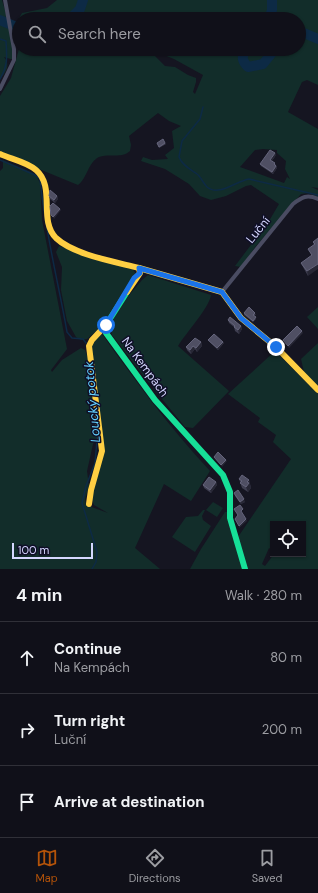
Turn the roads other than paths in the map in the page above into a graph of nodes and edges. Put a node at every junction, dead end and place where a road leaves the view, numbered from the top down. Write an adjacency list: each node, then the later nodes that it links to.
1 (5, 0): 2 (street)
2 (12, 37)
3 (14, 56): 4 (street)
4 (0, 89)
5 (0, 154): 7 (street)
6 (318, 199): 8 (street, Luční)
7 (139, 268): 8 (street); 9 (street)
8 (222, 292): 10 (street)
9 (106, 325): 11 (street); 12 (street, Na Kempách)
10 (318, 390)
11 (89, 504)
12 (245, 569)

